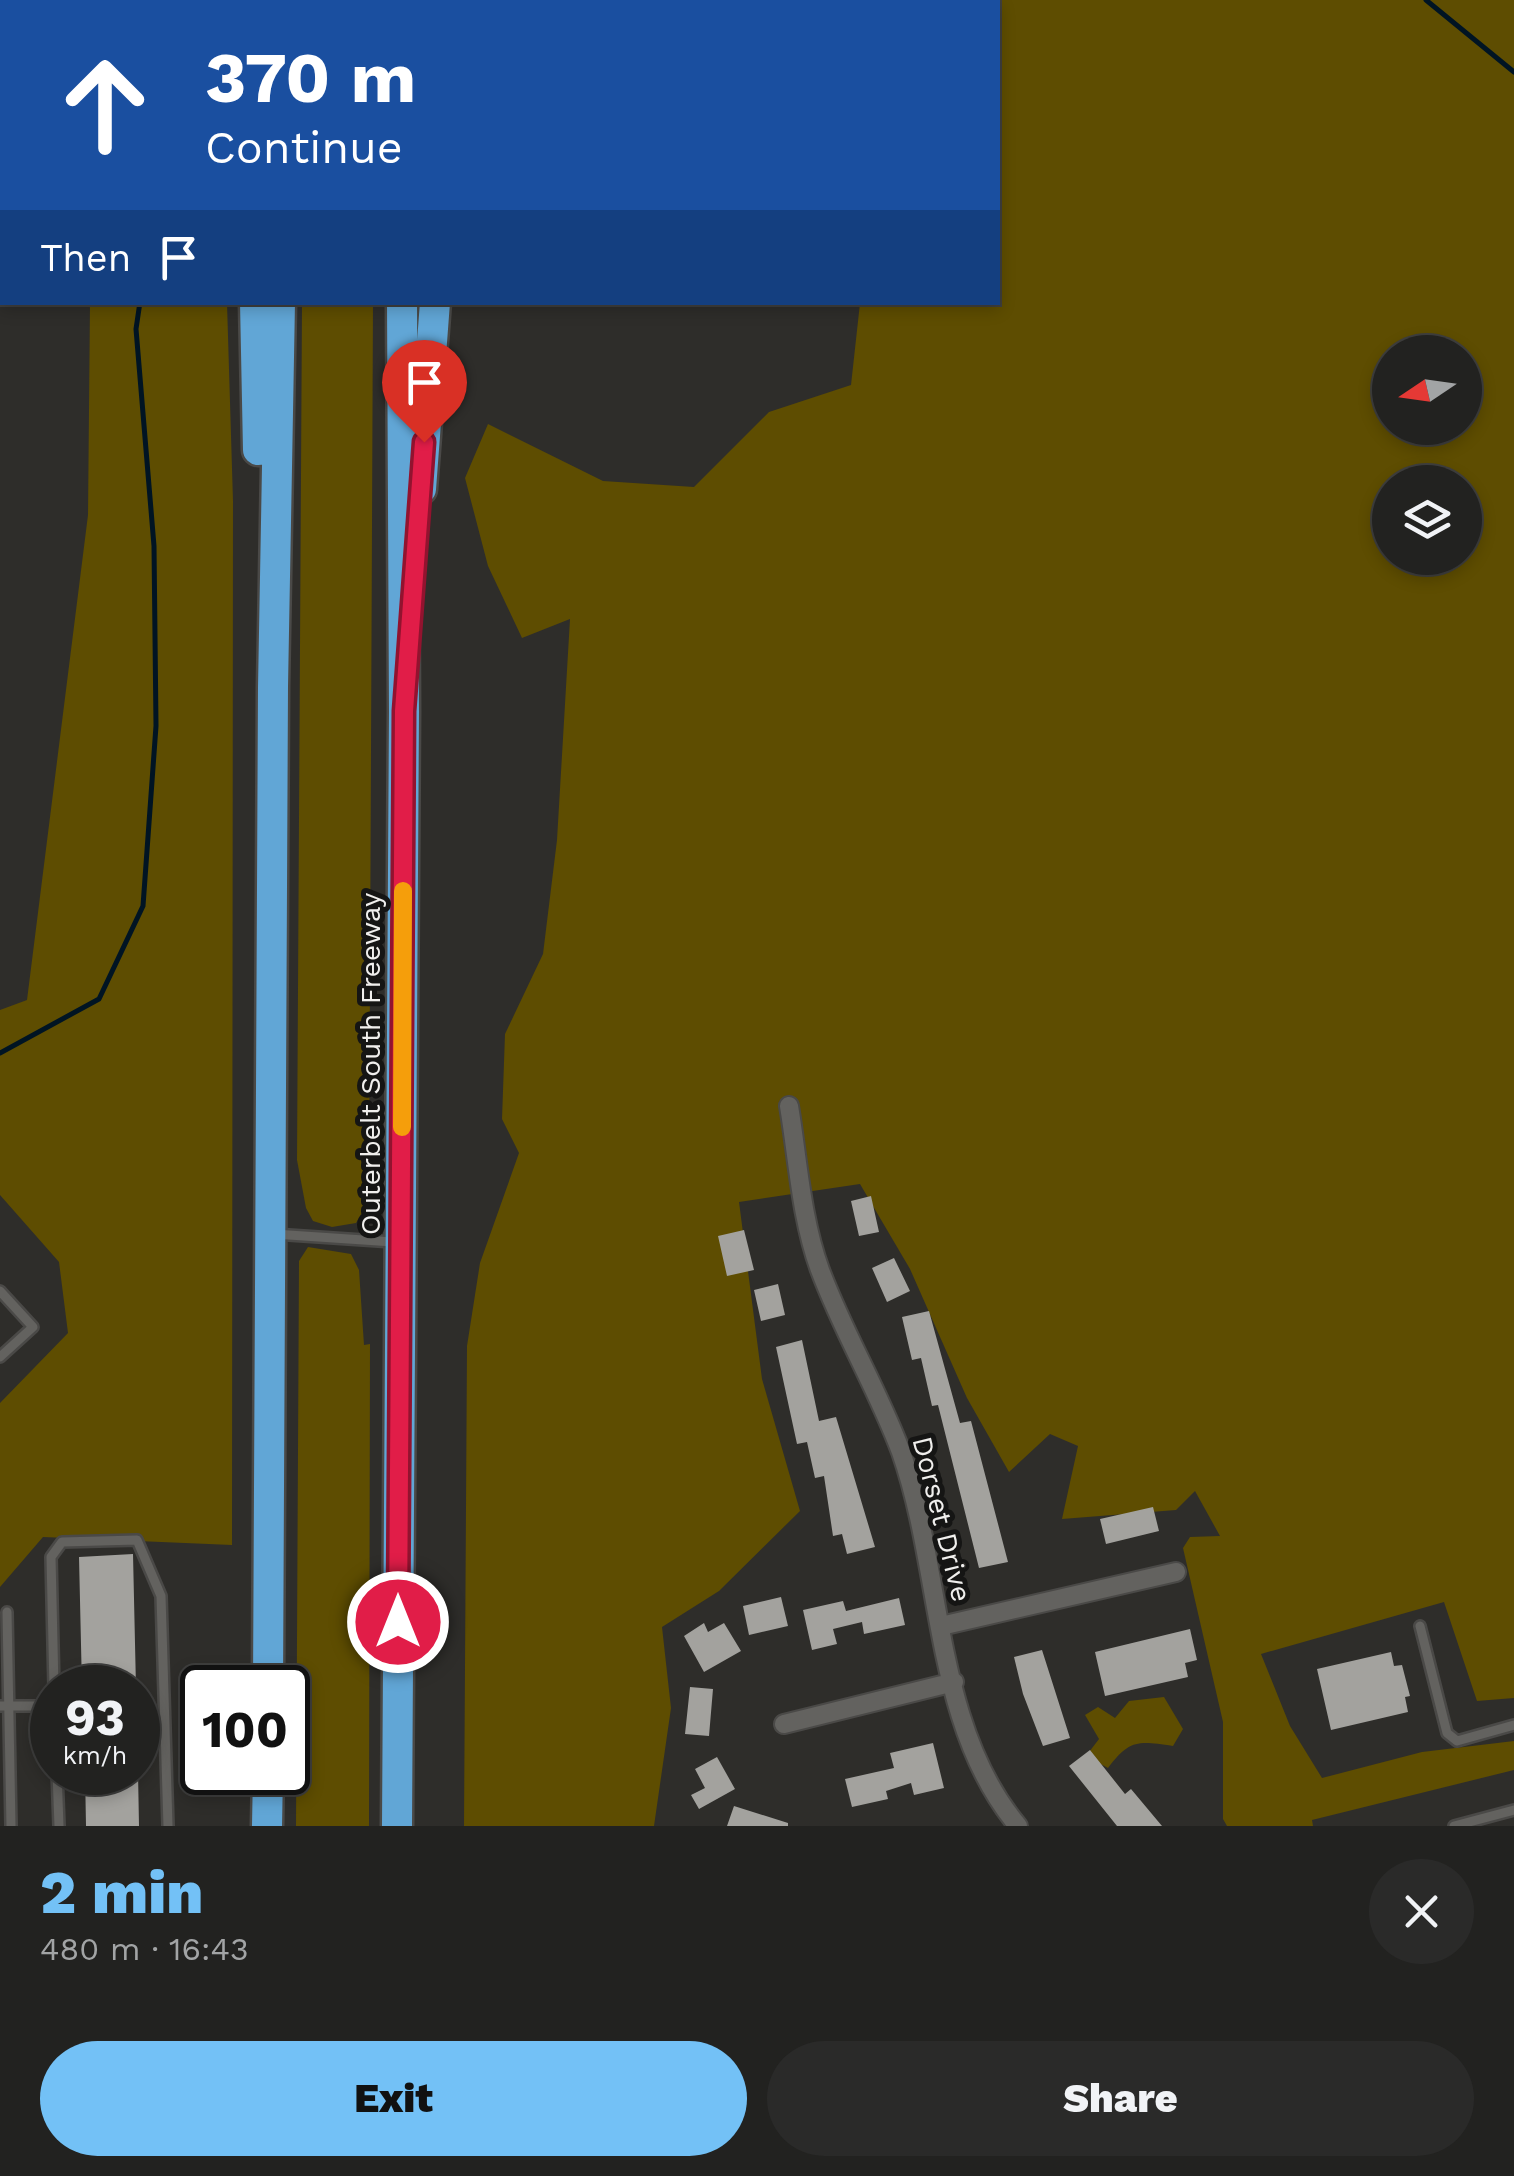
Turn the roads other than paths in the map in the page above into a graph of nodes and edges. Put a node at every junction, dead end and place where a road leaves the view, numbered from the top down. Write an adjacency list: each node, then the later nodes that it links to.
1 (256, 305): 5 (highway)
2 (280, 305): 5 (highway)
3 (402, 305): 6 (highway, Outerbelt South Freeway)
4 (435, 305): 6 (highway)
5 (272, 687): 8 (highway)
6 (404, 711): 9 (highway, Outerbelt South Freeway)
7 (790, 1106): 14 (street, Dorset Drive)
8 (270, 1234): 9 (lane); 17 (highway)
9 (401, 1242): 29 (highway, Outerbelt South Freeway)
10 (0, 1290): 11 (lane)
11 (0, 1357)
12 (1176, 1572): 14 (street)
13 (7, 1612): 19 (lane)
14 (941, 1626): 18 (street, Dorset Drive)
15 (1420, 1626): 21 (lane)
16 (53, 1665): 27 (lane)
17 (268, 1665)
18 (954, 1682): 20 (street); 30 (street, Dorset Drive)
19 (5, 1706): 25 (lane)
20 (784, 1724)
21 (1514, 1725)
22 (58, 1795): 26 (lane)
23 (268, 1795): 28 (highway)
24 (1514, 1810): 31 (lane)
25 (11, 1826)
26 (59, 1826)
27 (168, 1826)
28 (268, 1826)
29 (397, 1826)
30 (1018, 1826)
31 (1454, 1826)

